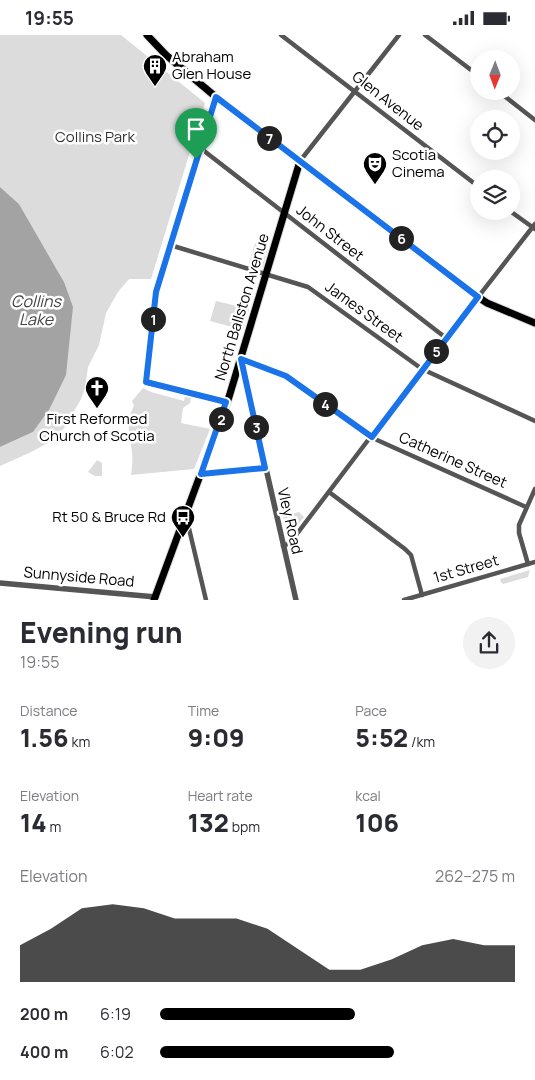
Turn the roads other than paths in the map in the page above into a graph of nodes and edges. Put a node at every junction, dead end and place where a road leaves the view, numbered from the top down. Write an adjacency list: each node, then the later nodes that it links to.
1 (148, 35): 6 (main road)
2 (153, 35): 6 (main road)
3 (281, 35): 8 (street, Glen Avenue)
4 (398, 35): 8 (street)
5 (426, 35): 7 (street)
6 (156, 44): 9 (main road)
7 (470, 69)
8 (355, 91): 13 (street); 14 (street, Glen Avenue)
9 (216, 97): 12 (street); 13 (main road)
10 (509, 100): 11 (street)
11 (535, 120)
12 (199, 147): 15 (street, John Street); 18 (street)
13 (300, 161): 15 (main road, North Ballston Avenue); 20 (main road)
14 (470, 180)
15 (284, 213): 19 (main road, North Ballston Avenue); 22 (street, John Street)
16 (520, 218): 17 (street)
17 (534, 227): 20 (street)
18 (170, 245): 19 (street, James Street); 25 (street)
19 (266, 274): 23 (main road, North Ballston Avenue); 24 (street, James Street)
20 (478, 297): 21 (main road); 22 (street)
21 (535, 323)
22 (446, 338): 24 (street)
23 (241, 359): 25 (main road, North Ballston Avenue); 27 (street, Catherine Street); 28 (street, Vley Road)
24 (422, 369): 26 (street, James Street); 27 (street)
25 (226, 402): 29 (main road, North Ballston Avenue)
26 (535, 421)
27 (372, 437): 31 (street); 32 (street, Catherine Street)
28 (265, 468): 29 (street); 34 (street, Vley Road)
29 (201, 474): 33 (main road, North Ballston Avenue)
30 (535, 489): 32 (street)
31 (329, 492): 34 (street); 38 (street)
32 (526, 507): 36 (street)
33 (186, 516): 39 (main road, North Ballston Avenue); 40 (street)
34 (283, 546): 41 (street, Vley Road)
35 (535, 562): 36 (street, 1st Street)
36 (528, 564): 38 (street, 1st Street)
37 (0, 583): 39 (street, Sunnyside Road)
38 (422, 595): 42 (street, 1st Street)
39 (155, 598)
40 (206, 600)
41 (296, 600)
42 (404, 600)

